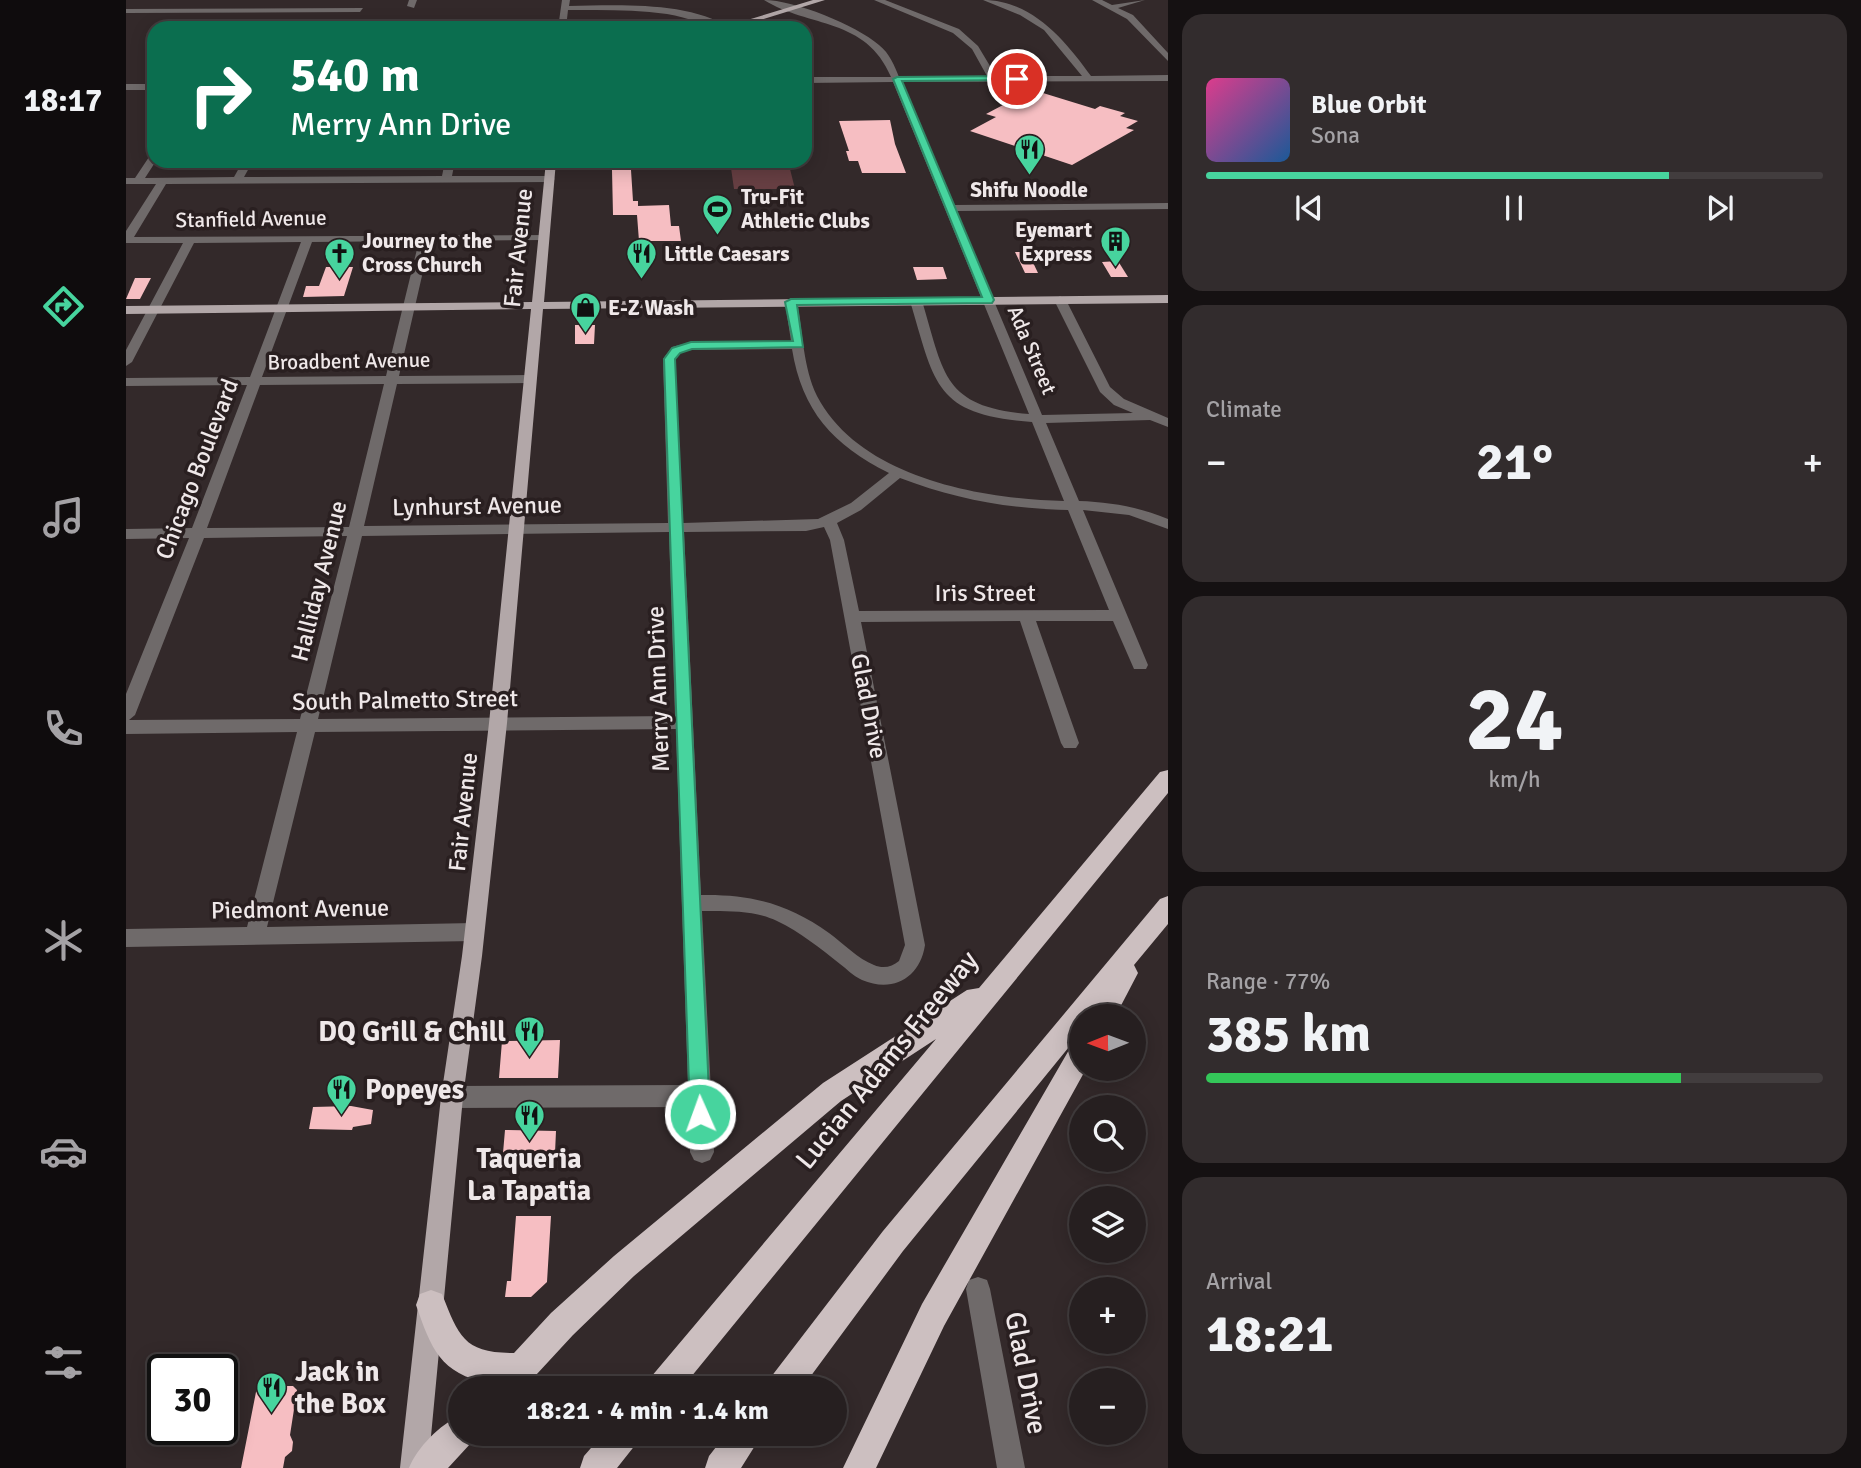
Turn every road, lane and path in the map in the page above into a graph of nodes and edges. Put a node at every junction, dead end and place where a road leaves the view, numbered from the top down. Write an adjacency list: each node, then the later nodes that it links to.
1 (170, 0): 18 (street)
2 (251, 0): 15 (street)
3 (333, 0): 16 (street)
4 (768, 0): 14 (street, Ada Street)
5 (821, 0): 14 (main road)
6 (878, 0): 27 (street)
7 (987, 0): 28 (street)
8 (1096, 0): 12 (street)
9 (1141, 0): 12 (street)
10 (565, 4): 11 (street)
11 (613, 4): 21 (street)
12 (1113, 6): 23 (street)
13 (360, 9): 16 (street)
14 (791, 9): 22 (main road); 26 (street, Ada Street)
15 (244, 10): 16 (street); 18 (street); 19 (street)
16 (328, 10): 20 (street)
17 (126, 11): 18 (street)
18 (159, 14)
19 (239, 19)
20 (324, 19)
21 (705, 21)
22 (750, 21)
23 (1168, 58)
24 (1168, 78): 28 (street)
25 (812, 79): 26 (street)
26 (897, 79): 27 (street); 41 (street, Ada Street)
27 (992, 79): 28 (street)
28 (1090, 79)
29 (147, 86): 30 (street)
30 (126, 87)
31 (147, 167): 38 (street)
32 (244, 168): 36 (street)
33 (448, 168): 35 (street)
34 (551, 170): 35 (street); 43 (main road, Fair Avenue)
35 (446, 179): 36 (street)
36 (238, 180): 39 (street)
37 (126, 181): 38 (street)
38 (138, 181): 39 (street)
39 (163, 181): 46 (street)
40 (1168, 206): 41 (street)
41 (950, 208): 48 (street, Ada Street)
42 (425, 237): 43 (street, Stanfield Avenue); 44 (street, Stanfield Avenue); 53 (street, Halliday Avenue)
43 (545, 237): 52 (main road, Fair Avenue)
44 (308, 238): 45 (street, Stanfield Avenue); 54 (street, Chicago Boulevard)
45 (191, 239): 46 (street, Stanfield Avenue); 56 (street)
46 (126, 240)
47 (1168, 299): 49 (main road)
48 (989, 300): 49 (main road); 50 (main road); 64 (street, Ada Street)
49 (1060, 300): 63 (street)
50 (916, 301): 51 (main road); 64 (street)
51 (791, 302): 52 (main road); 57 (street)
52 (538, 306): 53 (main road); 59 (main road, Fair Avenue)
53 (408, 307): 54 (main road); 60 (street, Halliday Avenue)
54 (281, 308): 56 (main road); 61 (street, Chicago Boulevard)
55 (126, 310): 56 (main road)
56 (154, 310): 58 (street)
57 (799, 345): 66 (street); 70 (street, Merry Ann Drive)
58 (126, 362)
59 (530, 379): 60 (street, Broadbent Avenue); 71 (main road, Fair Avenue)
60 (392, 380): 61 (street, Broadbent Avenue); 72 (street, Halliday Avenue)
61 (254, 381): 62 (street, Broadbent Avenue); 73 (street, Chicago Boulevard)
62 (126, 382)
63 (1152, 416): 64 (street); 65 (street)
64 (1038, 418): 67 (street, Ada Street)
65 (1168, 423)
66 (899, 472): 67 (street); 68 (street)
67 (1073, 504): 69 (street); 76 (street, Ada Street)
68 (829, 522): 70 (street, Lynhurst Avenue); 77 (street, Glad Drive)
69 (1168, 524)
70 (676, 526): 71 (street, Lynhurst Avenue); 80 (street, Merry Ann Drive)
71 (517, 528): 72 (street, Lynhurst Avenue); 81 (main road, Fair Avenue)
72 (356, 530): 73 (street, Lynhurst Avenue); 82 (street, Halliday Avenue)
73 (198, 533): 74 (street, Lynhurst Avenue); 79 (street, Chicago Boulevard)
74 (126, 534)
75 (1026, 615): 76 (street, Iris Street); 77 (street, Iris Street); 84 (street)
76 (1119, 615): 78 (street, Ada Street)
77 (852, 617): 86 (street, Glad Drive)
78 (1140, 665)
79 (126, 715)
80 (684, 722): 81 (street, South Palmetto Street); 86 (street, Merry Ann Drive)
81 (498, 723): 82 (street, South Palmetto Street); 88 (main road, Fair Avenue)
82 (307, 725): 83 (street, South Palmetto Street); 89 (street, Halliday Avenue)
83 (126, 727)
84 (1070, 743)
85 (1168, 778): 91 (highway, Lucian Adams Freeway)
86 (693, 903): 94 (street, Merry Ann Drive)
87 (1161, 915): 92 (highway); 102 (highway)
88 (474, 932): 89 (street, Piedmont Avenue); 95 (main road, Fair Avenue)
89 (255, 936): 90 (street, Piedmont Avenue)
90 (126, 938)
91 (992, 987): 100 (highway); 101 (highway, Lucian Adams Freeway)
92 (1109, 1004)
93 (1069, 1075): 110 (highway)
94 (699, 1096): 95 (street); 96 (street, Merry Ann Drive)
95 (452, 1097): 98 (main road, Fair Avenue)
96 (702, 1152)
97 (978, 1289): 111 (street, Glad Drive)
98 (431, 1305): 99 (highway); 106 (main road, Fair Avenue)
99 (507, 1376)
100 (514, 1376)
101 (673, 1376)
102 (791, 1376)
103 (448, 1444): 107 (highway)
104 (614, 1446): 108 (highway)
105 (737, 1446): 109 (highway)
106 (414, 1468)
107 (425, 1468)
108 (596, 1468)
109 (721, 1468)
110 (859, 1468)
111 (1012, 1468)

